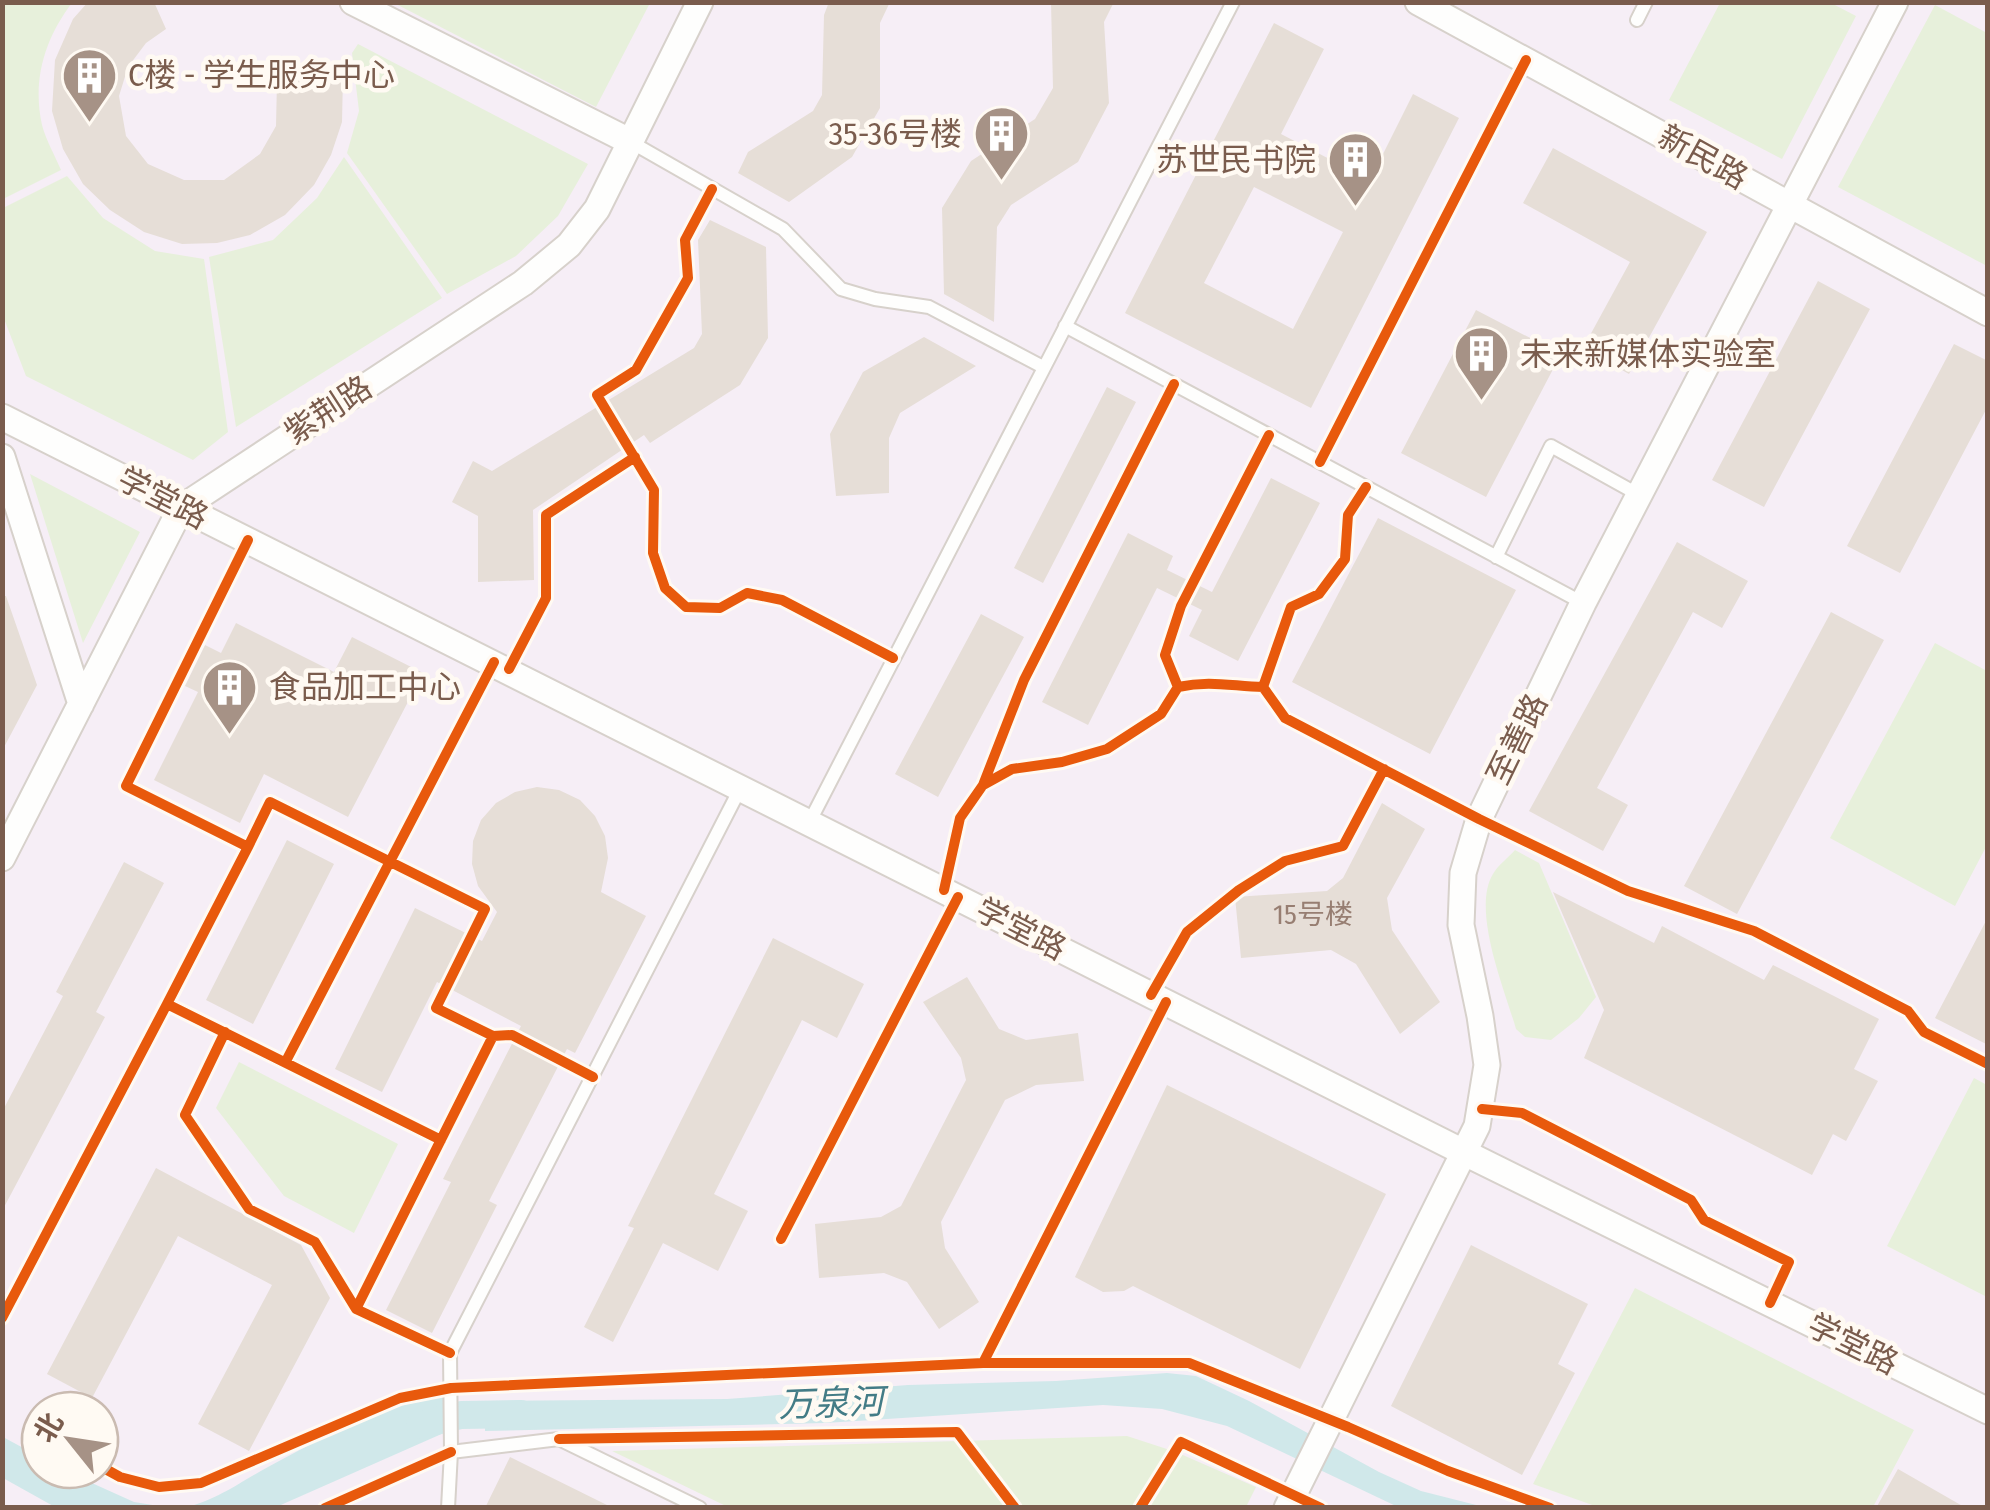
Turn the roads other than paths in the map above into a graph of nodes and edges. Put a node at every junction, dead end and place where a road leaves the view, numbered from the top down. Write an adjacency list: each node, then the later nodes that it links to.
1 (353, 2): 8 (street)
2 (700, 2): 8 (street, 紫荆路)
3 (1233, 2): 11 (lane)
4 (1418, 2): 9 (street, 新民路)
5 (1646, 2): 7 (lane)
6 (1895, 2): 9 (street, 至善路)
7 (1637, 20)
8 (629, 141): 12 (lane); 16 (street, 紫荆路)
9 (1790, 206): 10 (street, 新民路); 15 (street, 至善路)
10 (1988, 314)
11 (1065, 326): 12 (lane); 17 (lane)
12 (1043, 368): 21 (lane)
13 (2, 416): 16 (street, 学堂路)
14 (2, 457): 19 (street)
15 (1641, 496): 17 (lane); 18 (street, 至善路)
16 (181, 508): 19 (street, 紫荆路); 20 (street, 学堂路)
17 (1496, 557): 18 (lane)
18 (1583, 603): 23 (street, 至善路)
19 (81, 704): 22 (street, 紫荆路)
20 (741, 787): 21 (street, 学堂路); 25 (lane)
21 (810, 821): 23 (street, 学堂路)
22 (2, 858)
23 (1465, 1153): 24 (street, 学堂路); 28 (street, 至善路)
24 (1988, 1410)
25 (452, 1452): 26 (lane); 27 (lane)
26 (448, 1508)
27 (700, 1508)
28 (1287, 1508)

